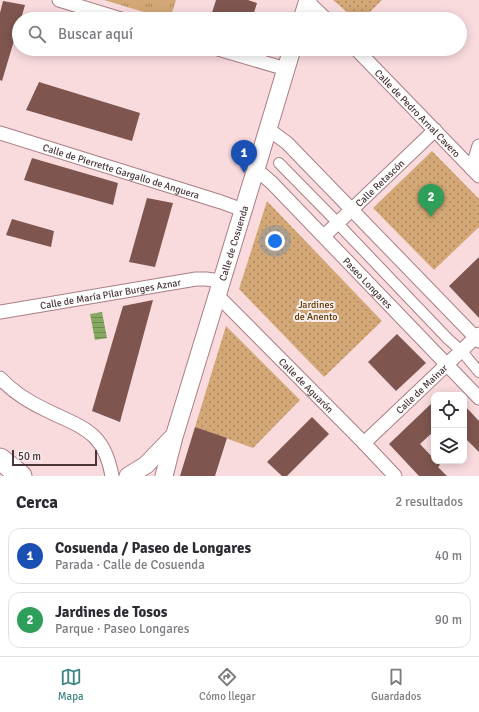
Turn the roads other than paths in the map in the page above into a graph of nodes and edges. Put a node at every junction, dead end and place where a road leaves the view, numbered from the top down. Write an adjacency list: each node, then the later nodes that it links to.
1 (59, 0): 3 (street)
2 (308, 1): 4 (street); 5 (street)
3 (98, 12)
4 (304, 12)
5 (319, 12)
6 (243, 56): 9 (street)
7 (290, 56): 9 (street, Calle de Cosuenda)
8 (363, 56): 11 (street, Calle de Pedro Arnal Cavero)
9 (286, 68): 10 (street, Calle de Cosuenda)
10 (268, 129): 15 (street, Calle de Cosuenda); 18 (street)
11 (435, 130): 16 (street, Calle de Pedro Arnal Cavero); 18 (street, Calle Retascón)
12 (0, 133): 17 (street, Calle de Pierrette Gargallo de Anguera)
13 (479, 146): 16 (street)
14 (279, 163): 19 (street)
15 (255, 172): 17 (street, Calle de Cosuenda); 21 (street, Paseo Longares)
16 (476, 173)
17 (243, 210): 22 (street, Calle de Cosuenda)
18 (352, 210): 21 (street, Calle Retascón); 24 (street)
19 (334, 219)
20 (342, 228): 25 (street, Paseo Longares)
21 (324, 236): 27 (street, Paseo Longares)
22 (219, 288): 23 (street, Calle de María Pilar Burges Aznar); 31 (street, Calle de Cosuenda); 32 (street, Calle de Aguarón)
23 (0, 312)
24 (478, 337): 27 (street, Calle de Mainar)
25 (457, 347)
26 (465, 355): 28 (street)
27 (447, 364): 30 (street, Paseo Longares); 32 (street, Calle de Mainar)
28 (479, 372)
29 (0, 378): 35 (street)
30 (479, 398)
31 (174, 437): 36 (street, Calle de Cosuenda); 37 (street, Calle de Cosuenda)
32 (364, 443): 38 (street, Calle de Aguarón)
33 (0, 459): 34 (main road)
34 (21, 476)
35 (112, 476)
36 (128, 476)
37 (164, 476)
38 (395, 476)

